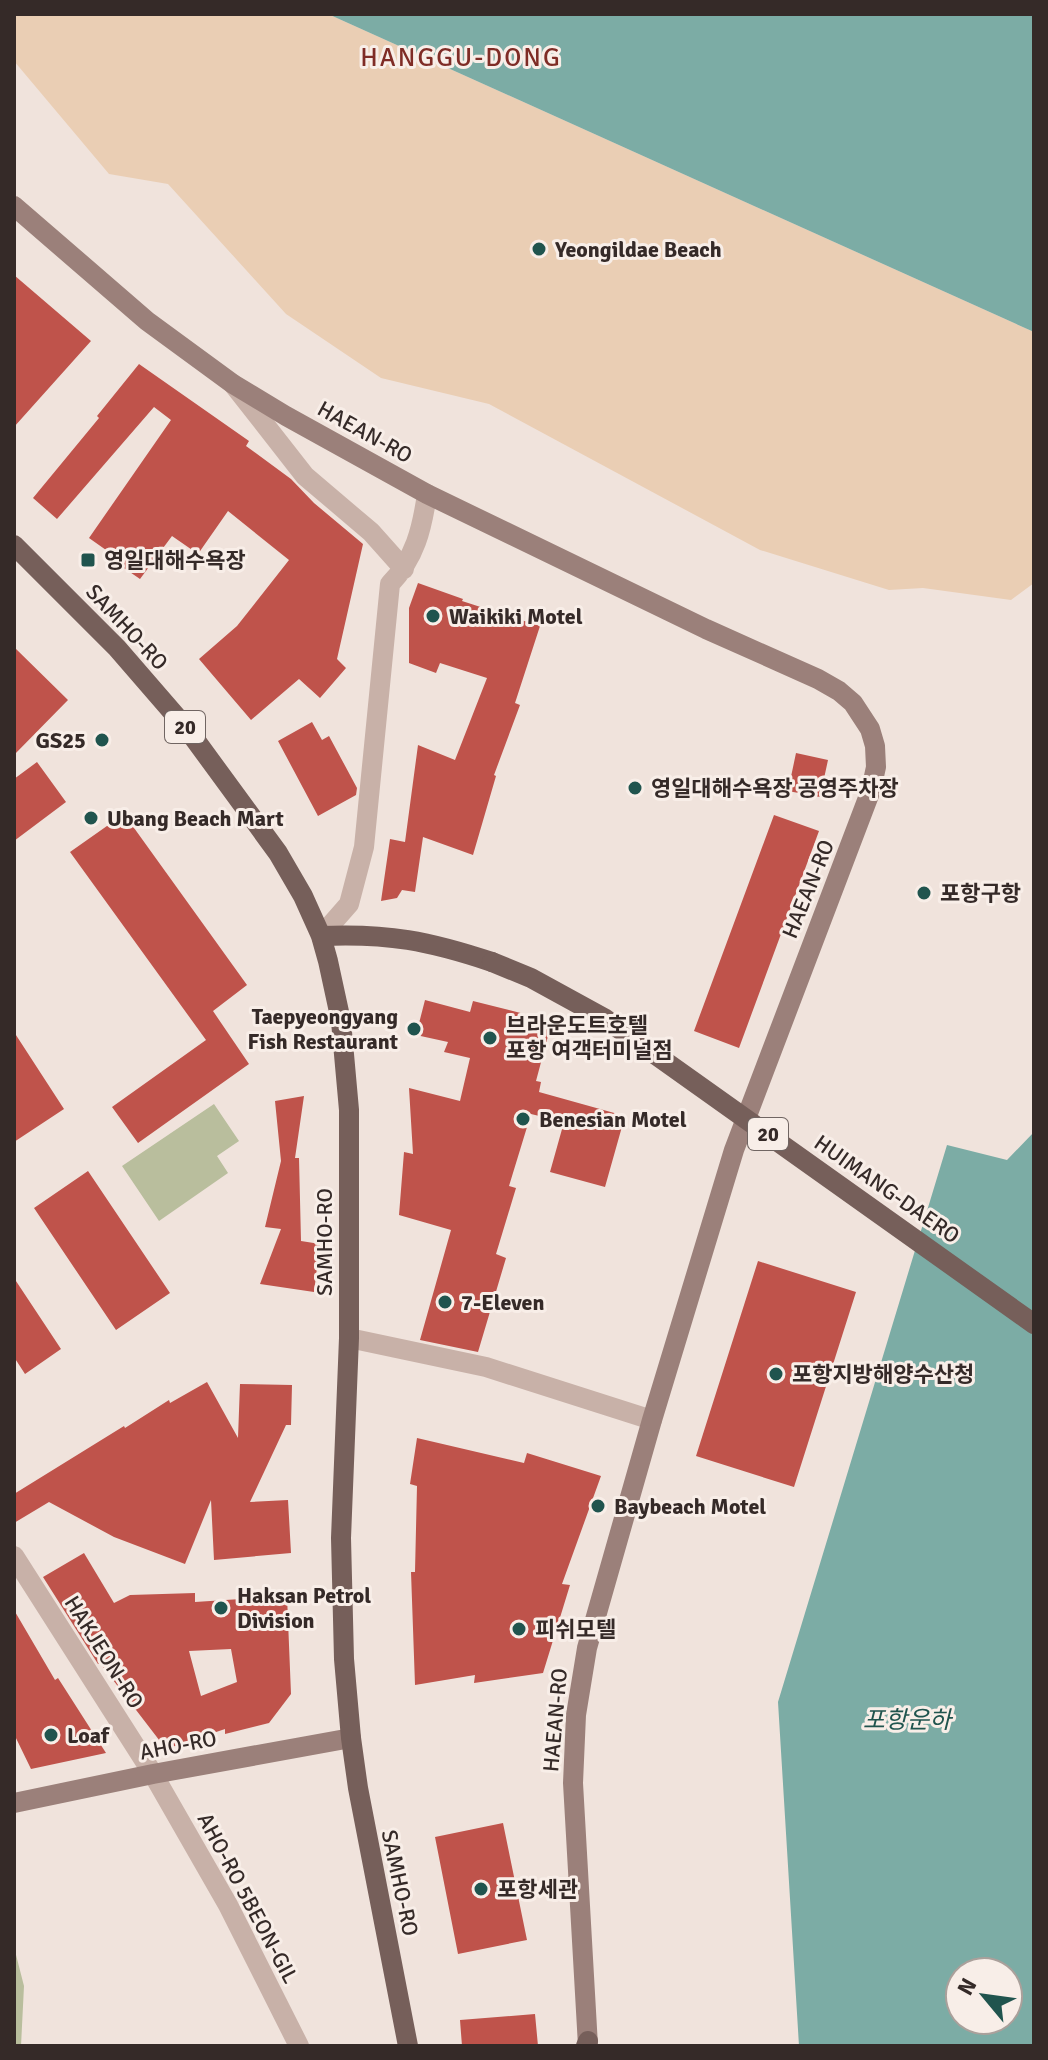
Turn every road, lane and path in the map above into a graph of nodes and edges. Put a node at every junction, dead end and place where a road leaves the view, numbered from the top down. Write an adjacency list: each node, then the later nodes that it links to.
1 (14, 206): 2 (street, HAEAN-RO)
2 (233, 384): 3 (street, HAEAN-RO); 5 (street)
3 (427, 494): 5 (street); 9 (street, HAEAN-RO)
4 (14, 545): 6 (main road, SAMHO-RO / 20)
5 (404, 569): 6 (street)
6 (321, 936): 7 (main road, HUIMANG-DAERO / 20, bridge); 8 (main road, SAMHO-RO)
7 (1034, 1324)
8 (349, 1338): 9 (street); 11 (main road, SAMHO-RO)
9 (652, 1420): 14 (street, HAEAN-RO)
10 (14, 1556): 12 (street, HAKJEON-RO)
11 (351, 1738): 12 (street, AHO-RO); 16 (main road, SAMHO-RO)
12 (153, 1774): 13 (street, AHO-RO); 15 (street, AHO-RO 5BEON-GIL)
13 (14, 1803)
14 (587, 2044)
15 (299, 2046)
16 (408, 2046)

